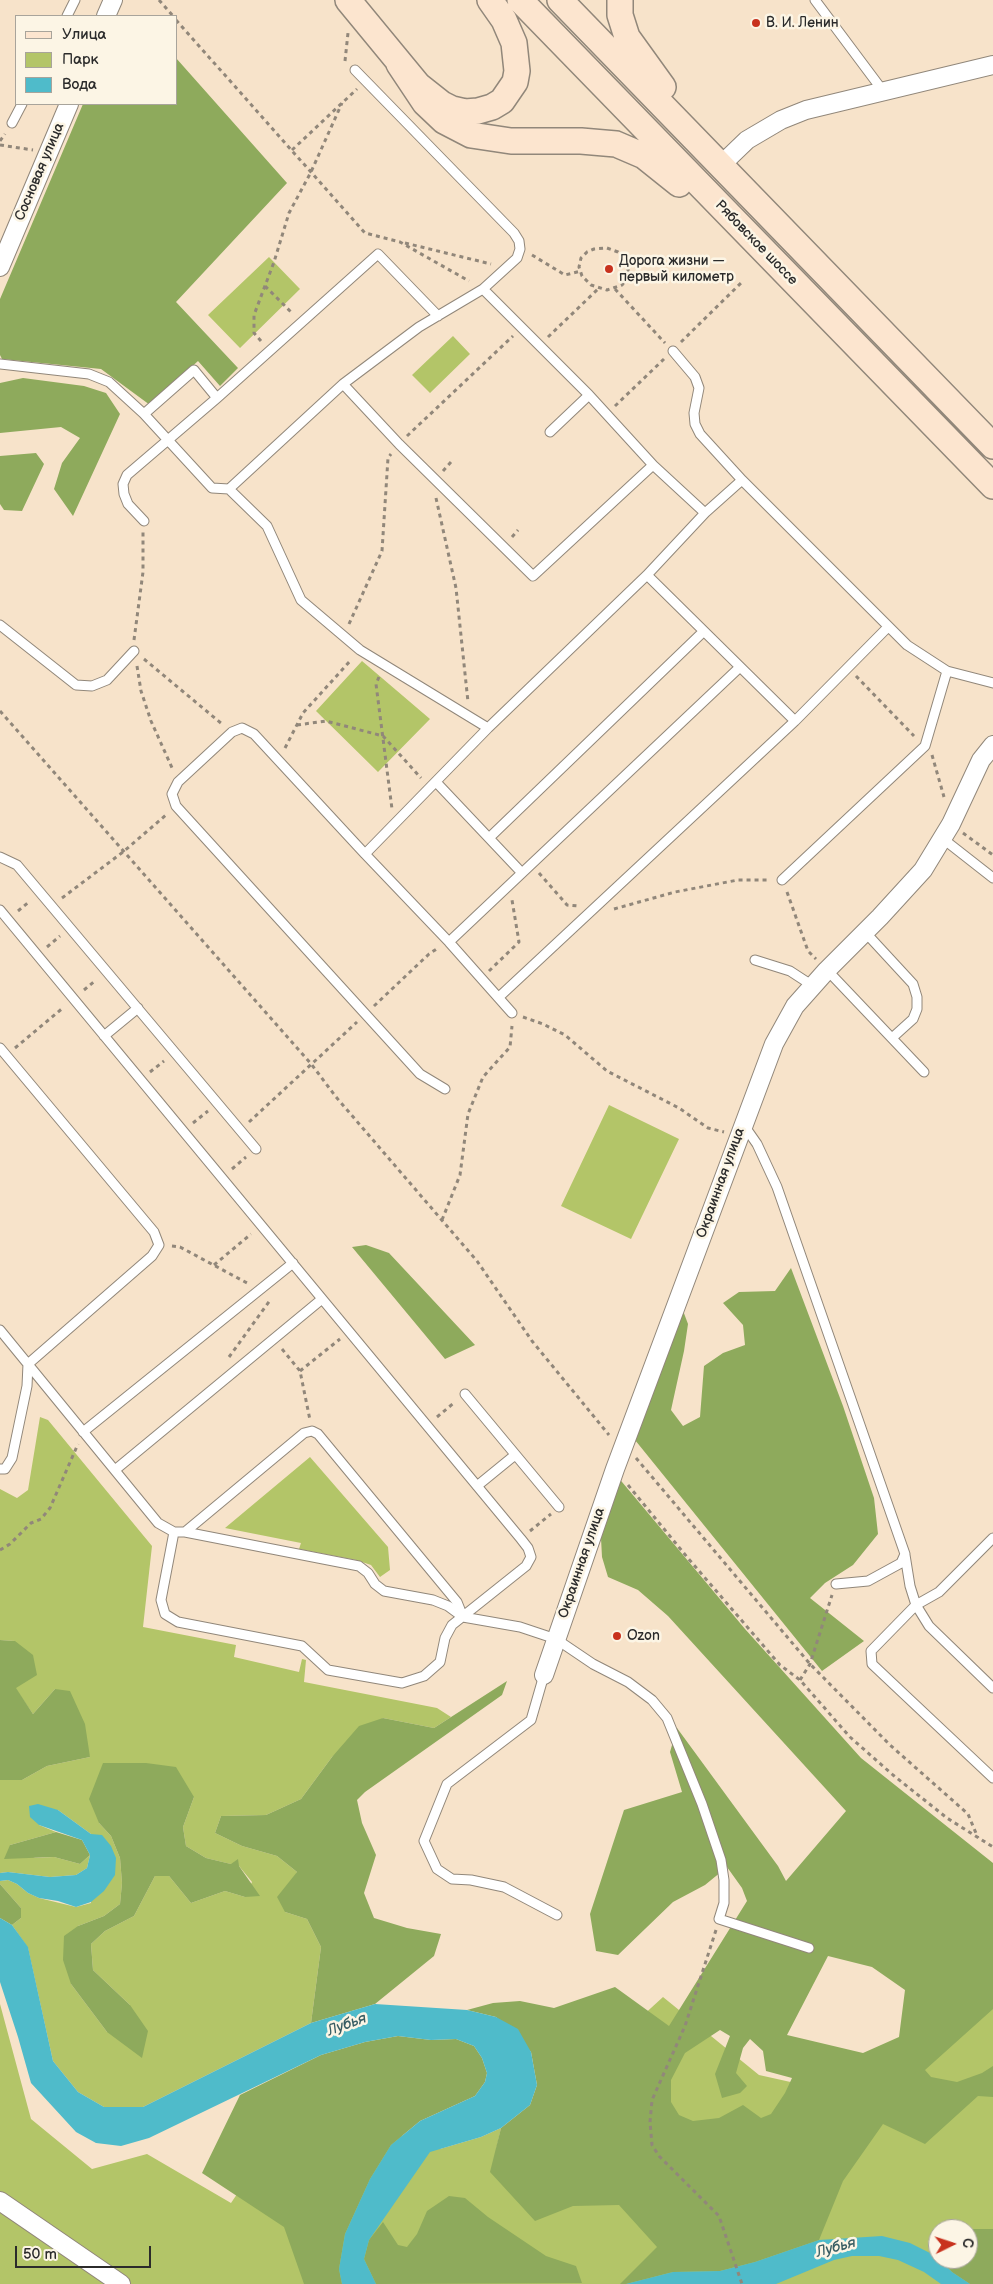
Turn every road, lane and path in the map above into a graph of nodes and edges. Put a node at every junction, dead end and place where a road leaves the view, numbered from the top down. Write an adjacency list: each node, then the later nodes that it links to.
1 (76, 0): 10 (lane)
2 (113, 0): 11 (street)
3 (159, 0): 12 (path)
4 (348, 0): 15 (main road)
5 (490, 0): 15 (main road)
6 (520, 0): 31 (main road, Рябовское шоссе)
7 (560, 0): 27 (main road, Рябовское шоссе)
8 (620, 0): 27 (main road)
9 (815, 0): 19 (lane)
10 (68, 15)
11 (106, 15)
12 (172, 15)
13 (178, 22): 26 (path)
14 (352, 26): 17 (path)
15 (399, 64): 31 (main road)
16 (993, 65): 19 (street)
17 (355, 70): 18 (lane)
18 (366, 81): 20 (path); 30 (lane)
19 (883, 91): 27 (street)
20 (342, 103): 26 (path); 28 (path)
21 (21, 105): 23 (lane)
22 (69, 105): 32 (street, Сосновая улица)
23 (12, 123)
24 (0, 145): 25 (path)
25 (30, 150)
26 (292, 150): 28 (path)
27 (717, 162): 53 (main road, Рябовское шоссе)
28 (311, 172): 29 (path); 35 (path)
29 (400, 242): 33 (path); 37 (path)
30 (520, 249): 33 (lane); 34 (path)
31 (765, 252): 57 (main road, Рябовское шоссе)
32 (0, 267)
33 (506, 268): 37 (lane)
34 (580, 271): 36 (path); 38 (path)
35 (265, 286): 40 (path); 42 (path)
36 (598, 288): 38 (path); 43 (path)
37 (483, 289): 39 (lane); 41 (lane)
38 (615, 289): 44 (path)
39 (438, 316): 40 (lane); 46 (lane)
40 (301, 322): 48 (lane)
41 (522, 327): 43 (lane); 52 (path)
42 (254, 333)
43 (540, 344): 47 (lane)
44 (673, 351): 56 (lane)
45 (0, 364): 49 (lane)
46 (343, 384): 52 (lane); 58 (lane)
47 (589, 395): 50 (lane); 54 (lane)
48 (217, 398): 49 (lane); 51 (lane)
49 (144, 414): 51 (lane)
50 (550, 432)
51 (167, 440): 58 (lane); 60 (lane)
52 (399, 444): 55 (lane); 65 (path)
53 (993, 446)
54 (653, 465): 55 (lane); 59 (lane)
55 (434, 479): 73 (path)
56 (742, 480): 59 (lane); 63 (lane)
57 (993, 486)
58 (229, 489): 65 (lane)
59 (705, 513): 61 (lane)
60 (144, 521)
61 (647, 575): 64 (lane); 76 (lane)
62 (0, 625): 67 (lane)
63 (888, 627): 70 (lane); 74 (lane)
64 (704, 631): 69 (lane); 84 (lane)
65 (343, 636): 66 (lane)
66 (360, 650): 68 (lane); 75 (path)
67 (134, 651): 77 (path)
68 (385, 666): 73 (lane); 78 (path)
69 (740, 667): 74 (lane); 89 (lane)
70 (948, 671): 71 (lane); 92 (lane)
71 (993, 683)
72 (0, 711): 86 (path)
73 (470, 717): 76 (lane)
74 (795, 721): 96 (lane)
75 (297, 725): 78 (path); 80 (path)
76 (488, 728): 81 (lane)
77 (232, 732): 80 (lane); 82 (lane)
78 (383, 736): 81 (path); 83 (path)
79 (993, 745): 85 (street, Окраинная улица)
80 (279, 760): 87 (lane)
81 (433, 785): 83 (lane); 84 (lane)
82 (176, 806): 86 (path); 112 (lane)
83 (394, 825): 87 (lane)
84 (489, 838): 90 (lane)
85 (942, 838): 91 (lane); 100 (street, Окраинная улица)
86 (123, 852): 95 (path); 117 (path)
87 (365, 854): 101 (lane)
88 (0, 858): 94 (lane)
89 (531, 865): 90 (lane); 96 (path)
90 (522, 873): 93 (lane)
91 (993, 878)
92 (782, 880): 96 (path); 104 (path)
93 (510, 885): 101 (lane); 106 (path)
94 (40, 893): 95 (lane); 98 (path)
95 (52, 906): 99 (lane)
96 (594, 908): 108 (lane)
97 (0, 910): 98 (lane)
98 (8, 919): 102 (lane)
99 (70, 928): 102 (path); 105 (lane)
100 (866, 932): 104 (street, Окраинная улица); 114 (lane)
101 (449, 942): 106 (lane); 112 (path)
102 (37, 955): 109 (lane)
103 (755, 960): 107 (lane)
104 (827, 970): 107 (street, Окраинная улица); 114 (lane)
105 (107, 972): 109 (path); 110 (lane)
106 (482, 978): 108 (lane)
107 (813, 986): 123 (street, Окраинная улица)
108 (499, 997): 111 (lane)
109 (74, 999): 113 (lane); 115 (path)
110 (138, 1008): 113 (lane); 116 (lane)
111 (512, 1013): 123 (path); 127 (path)
112 (365, 1014): 117 (path); 120 (lane)
113 (104, 1036): 119 (lane)
114 (892, 1038): 118 (lane)
115 (3, 1052): 129 (lane)
116 (174, 1052): 119 (path); 121 (lane)
117 (312, 1065): 122 (path); 127 (path)
118 (924, 1072)
119 (141, 1080): 124 (lane)
120 (445, 1089)
121 (217, 1103): 122 (lane); 124 (path)
122 (240, 1130): 125 (lane)
123 (741, 1130): 145 (street, Окраинная улица); 157 (lane)
124 (183, 1131): 126 (lane)
125 (256, 1148): 126 (path)
126 (222, 1177): 128 (lane)
127 (442, 1220): 145 (path)
128 (262, 1226): 130 (lane); 131 (path)
129 (159, 1245): 131 (path); 138 (lane)
130 (293, 1263): 132 (lane); 134 (lane)
131 (214, 1265): 133 (path)
132 (276, 1277): 133 (lane); 140 (path)
133 (260, 1290): 144 (lane)
134 (322, 1299): 136 (lane); 137 (lane)
135 (0, 1330): 138 (lane)
136 (349, 1332): 139 (path); 142 (lane)
137 (274, 1339): 139 (path); 140 (lane)
138 (28, 1364): 144 (lane); 147 (lane)
139 (300, 1371): 143 (path)
140 (217, 1386): 149 (lane)
141 (465, 1394): 142 (path); 146 (lane)
142 (426, 1425): 150 (lane)
143 (312, 1431): 153 (lane); 160 (lane)
144 (84, 1432): 149 (lane); 156 (path)
145 (624, 1448): 148 (street, Окраинная улица); 162 (path)
146 (515, 1455): 150 (lane); 151 (lane)
147 (0, 1469)
148 (615, 1469): 161 (street, Окраинная улица); 164 (path)
149 (115, 1470): 152 (lane)
150 (477, 1486): 155 (lane)
151 (559, 1507): 155 (path)
152 (174, 1532): 153 (lane); 160 (lane)
153 (185, 1532): 160 (lane)
154 (993, 1538): 159 (lane)
155 (521, 1539): 160 (lane)
156 (0, 1550)
157 (905, 1554): 158 (lane); 159 (lane)
158 (836, 1584): 162 (path)
159 (916, 1605): 165 (lane); 166 (lane)
160 (463, 1617): 161 (lane)
161 (556, 1640): 163 (street, Окраинная улица); 170 (lane)
162 (810, 1664): 164 (path); 167 (path)
163 (544, 1675): 169 (lane)
164 (800, 1680): 167 (path)
165 (993, 1688)
166 (993, 1778)
167 (978, 1838): 168 (path)
168 (993, 1847)
169 (557, 1915)
170 (719, 1919): 171 (lane); 174 (path)
171 (809, 1948)
172 (0, 2201): 173 (street)
173 (121, 2284)
174 (742, 2284)

